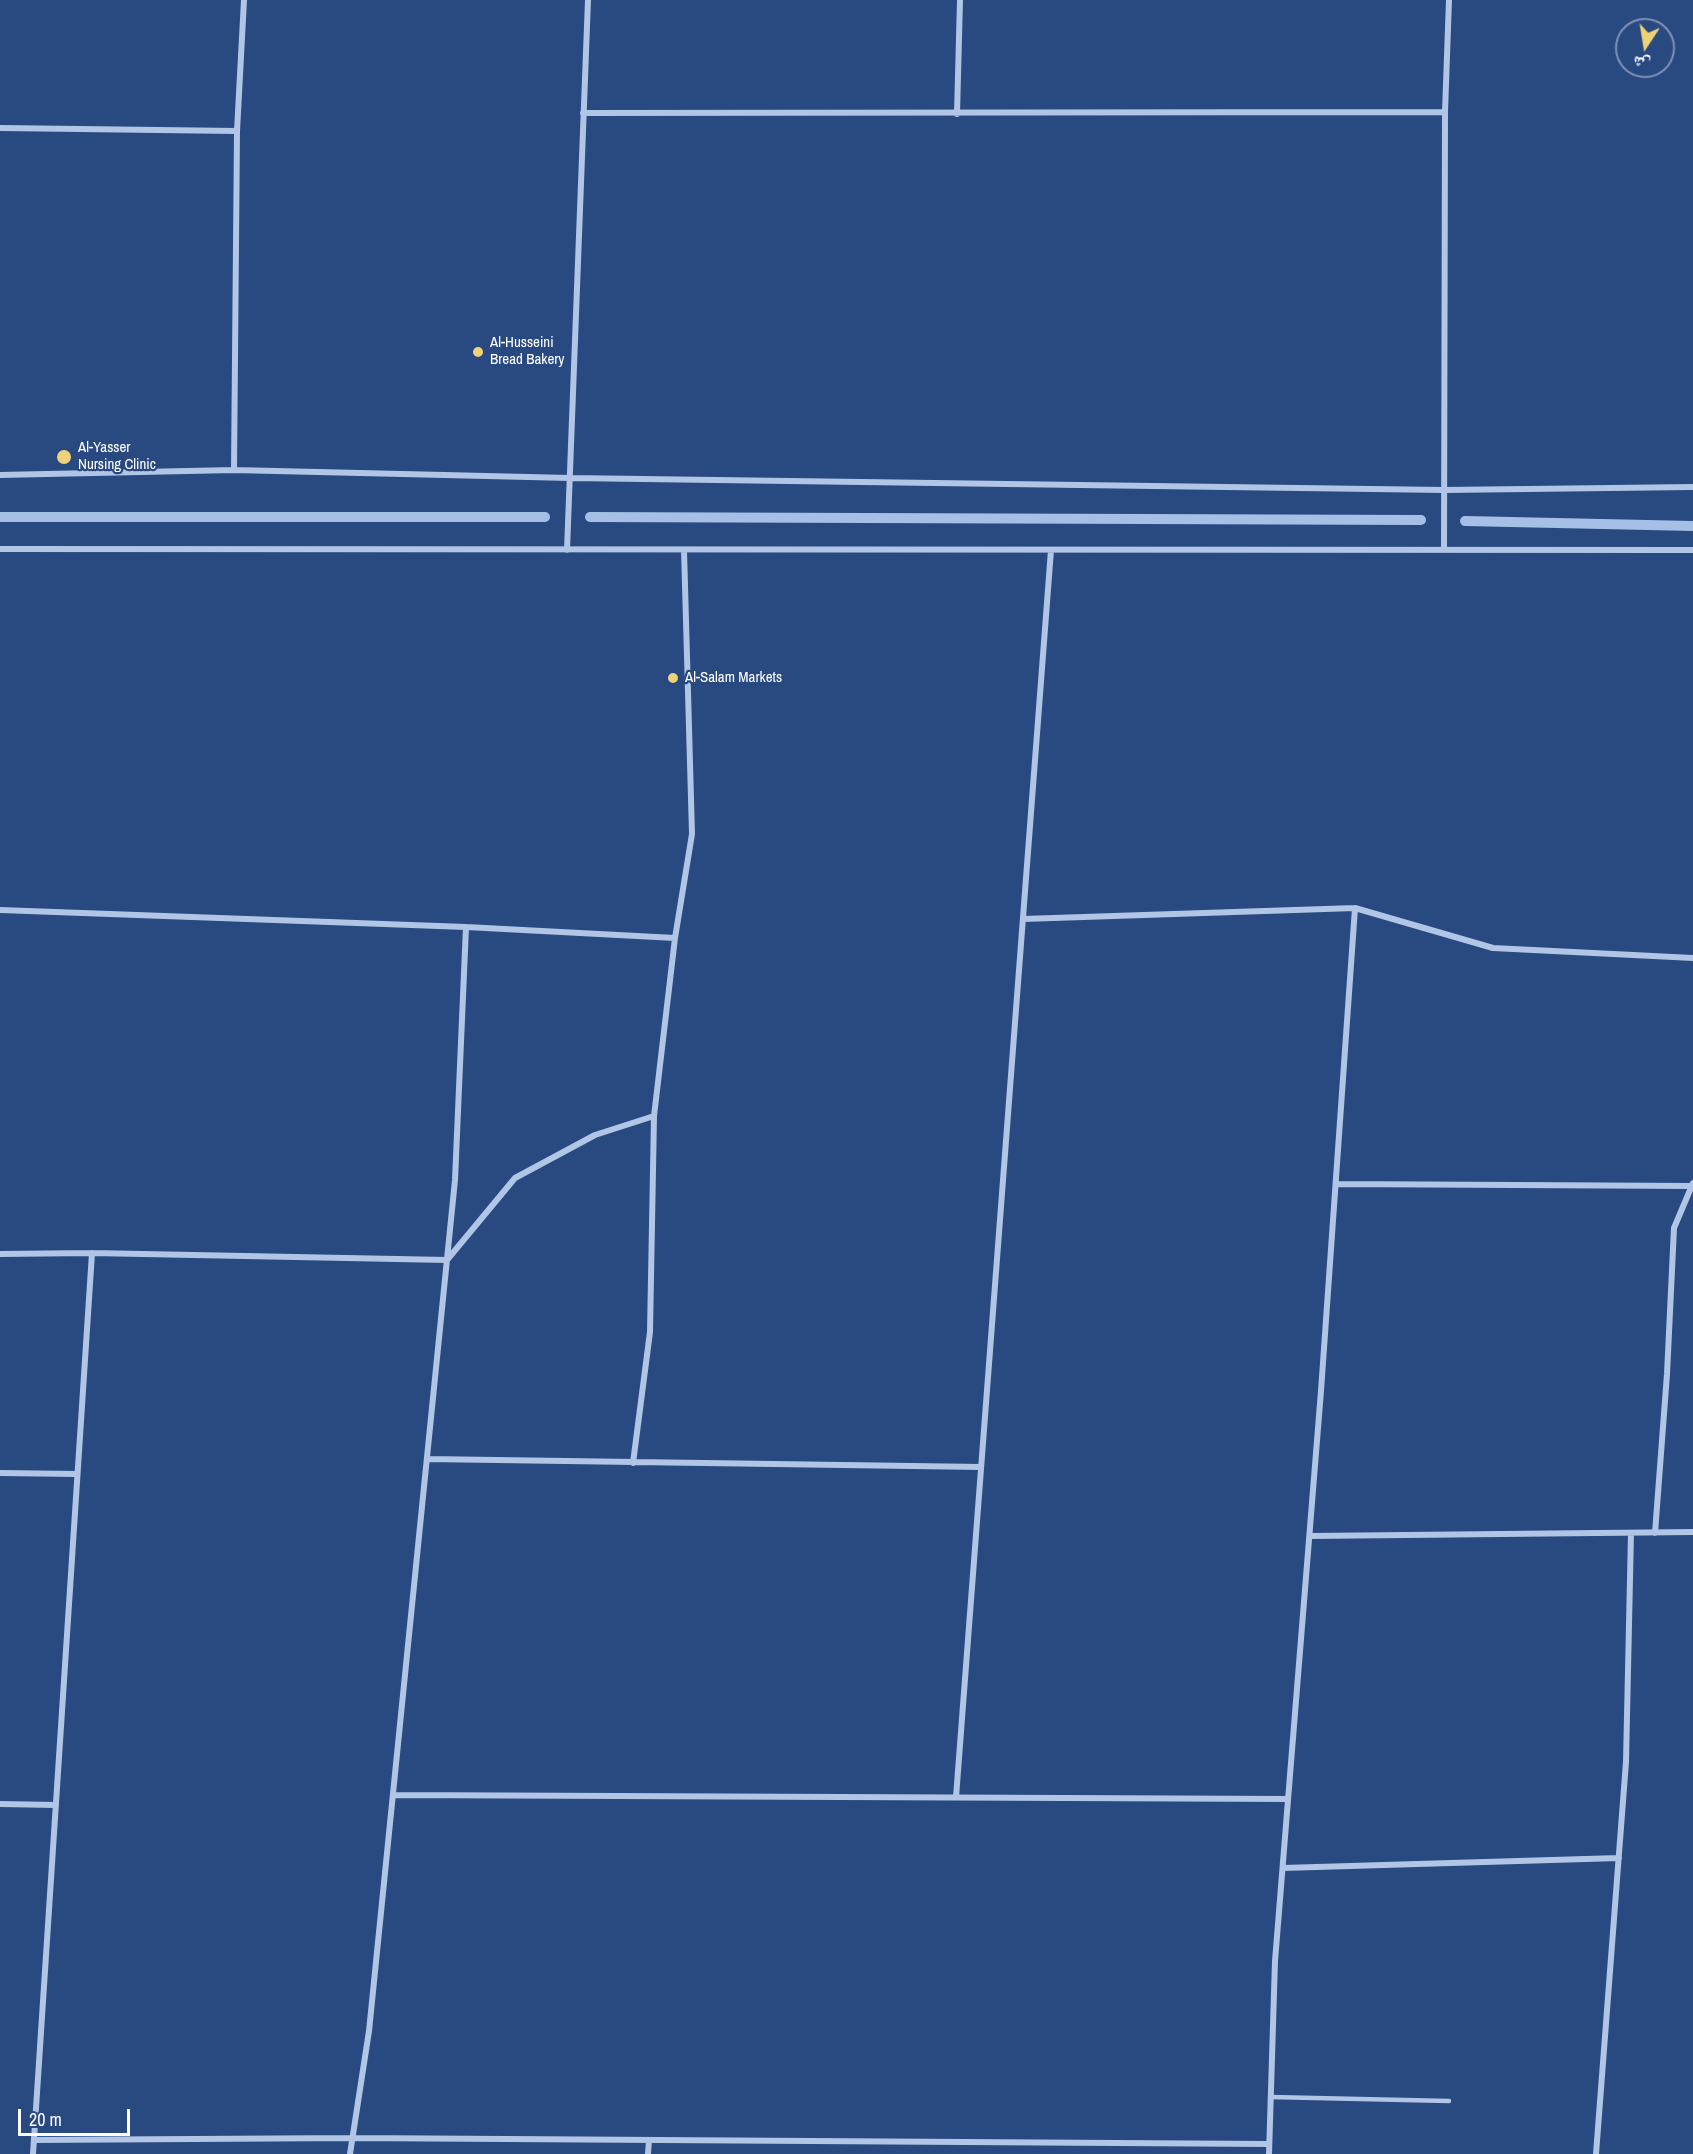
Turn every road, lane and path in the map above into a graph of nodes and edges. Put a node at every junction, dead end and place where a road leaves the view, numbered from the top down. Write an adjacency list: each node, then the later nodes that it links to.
1 (244, 0): 9 (street)
2 (588, 0): 6 (street)
3 (960, 0): 7 (street)
4 (1449, 0): 5 (street)
5 (1445, 112): 7 (street); 14 (street)
6 (583, 113): 7 (street); 12 (street)
7 (957, 114)
8 (0, 128): 9 (street)
9 (237, 131): 10 (street)
10 (234, 470): 11 (street); 12 (street)
11 (0, 475)
12 (570, 478): 14 (street); 16 (street)
13 (1693, 487): 14 (street)
14 (1444, 490): 19 (street)
15 (0, 549): 16 (street)
16 (567, 550): 17 (street)
17 (684, 550): 18 (street); 25 (street)
18 (1051, 550): 19 (street); 23 (street)
19 (1444, 550): 20 (street)
20 (1693, 550)
21 (1355, 908): 23 (street); 26 (street); 28 (street)
22 (0, 910): 24 (street)
23 (1023, 919): 35 (street)
24 (466, 927): 25 (street); 32 (street)
25 (675, 938): 27 (street)
26 (1693, 958)
27 (654, 1116): 32 (street); 34 (street)
28 (1336, 1184): 29 (street); 41 (street)
29 (1693, 1185): 40 (street)
30 (92, 1253): 31 (street); 32 (street); 37 (street)
31 (0, 1254)
32 (447, 1260): 33 (street)
33 (427, 1460): 34 (street); 42 (street)
34 (633, 1463): 35 (street)
35 (981, 1467): 43 (street)
36 (0, 1473): 37 (street)
37 (77, 1474): 46 (street)
38 (1693, 1532): 40 (street)
39 (1630, 1533): 40 (street); 41 (street); 47 (street)
40 (1655, 1533)
41 (1310, 1536): 44 (street)
42 (393, 1795): 43 (street); 51 (street)
43 (956, 1797): 44 (street)
44 (1288, 1798): 48 (street)
45 (0, 1804): 46 (street)
46 (56, 1805): 52 (street)
47 (1619, 1858): 48 (street); 59 (street)
48 (1282, 1868): 49 (street)
49 (1270, 2097): 50 (lane); 54 (street)
50 (1449, 2101)
51 (353, 2138): 52 (street); 53 (street); 56 (street)
52 (34, 2140): 55 (street)
53 (649, 2140): 54 (street); 57 (street)
54 (1269, 2144): 58 (street)
55 (33, 2154)
56 (350, 2154)
57 (648, 2154)
58 (1269, 2154)
59 (1596, 2154)

